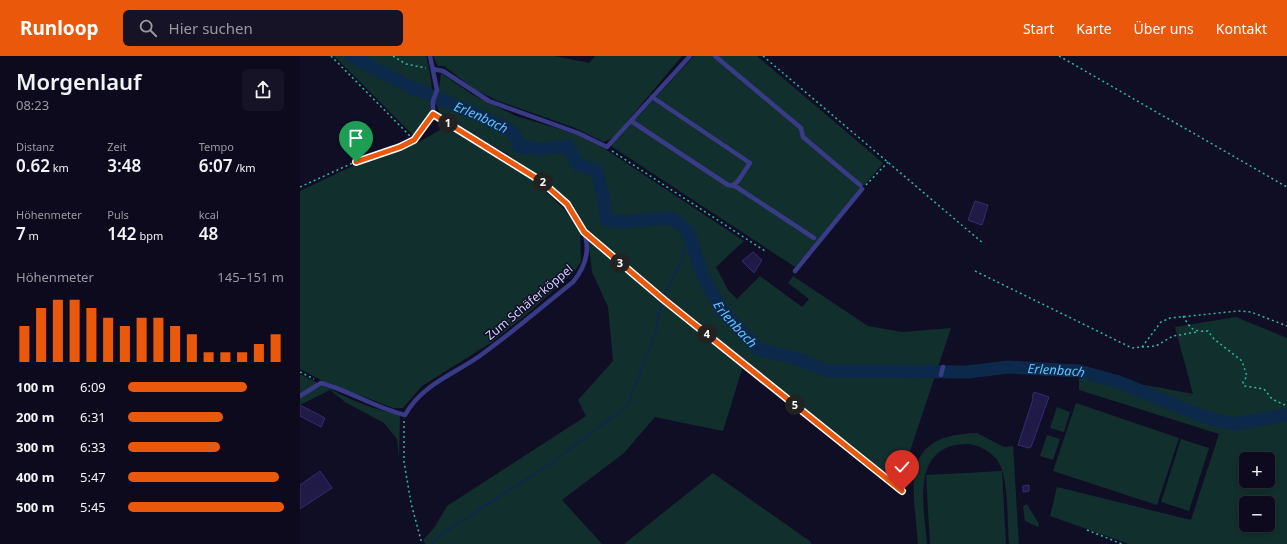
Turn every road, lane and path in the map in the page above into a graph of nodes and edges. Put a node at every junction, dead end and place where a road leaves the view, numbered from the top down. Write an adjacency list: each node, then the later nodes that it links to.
1 (332, 56): 12 (path)
2 (393, 56): 8 (path)
3 (430, 56): 8 (lane)
4 (690, 56): 9 (lane)
5 (715, 56): 16 (lane)
6 (763, 56): 14 (path)
7 (1059, 56): 17 (path)
8 (433, 69): 10 (lane); 13 (lane)
9 (652, 97): 11 (lane); 15 (lane)
10 (433, 114): 12 (path); 19 (lane, Zum Schäferköppel)
11 (631, 121): 13 (lane); 15 (lane)
12 (414, 140): 18 (path)
13 (607, 147): 22 (path)
14 (888, 162): 16 (path); 21 (path)
15 (733, 185): 20 (lane)
16 (861, 187): 23 (lane)
17 (1287, 187)
18 (300, 188)
19 (584, 232): 35 (lane, Zum Schäferköppel); 36 (path)
20 (814, 238)
21 (984, 244)
22 (765, 251)
23 (795, 271)
24 (975, 271): 28 (path)
25 (1182, 316): 26 (path); 27 (path); 28 (path)
26 (1287, 326)
27 (1198, 332): 28 (path); 34 (path)
28 (1142, 347)
29 (943, 367): 31 (lane)
30 (300, 372): 32 (path)
31 (941, 375)
32 (321, 383): 33 (lane); 35 (lane)
33 (300, 396)
34 (1287, 406)
35 (405, 415): 38 (path)
36 (902, 491)
37 (1087, 530): 39 (path)
38 (422, 544)
39 (1122, 544)

